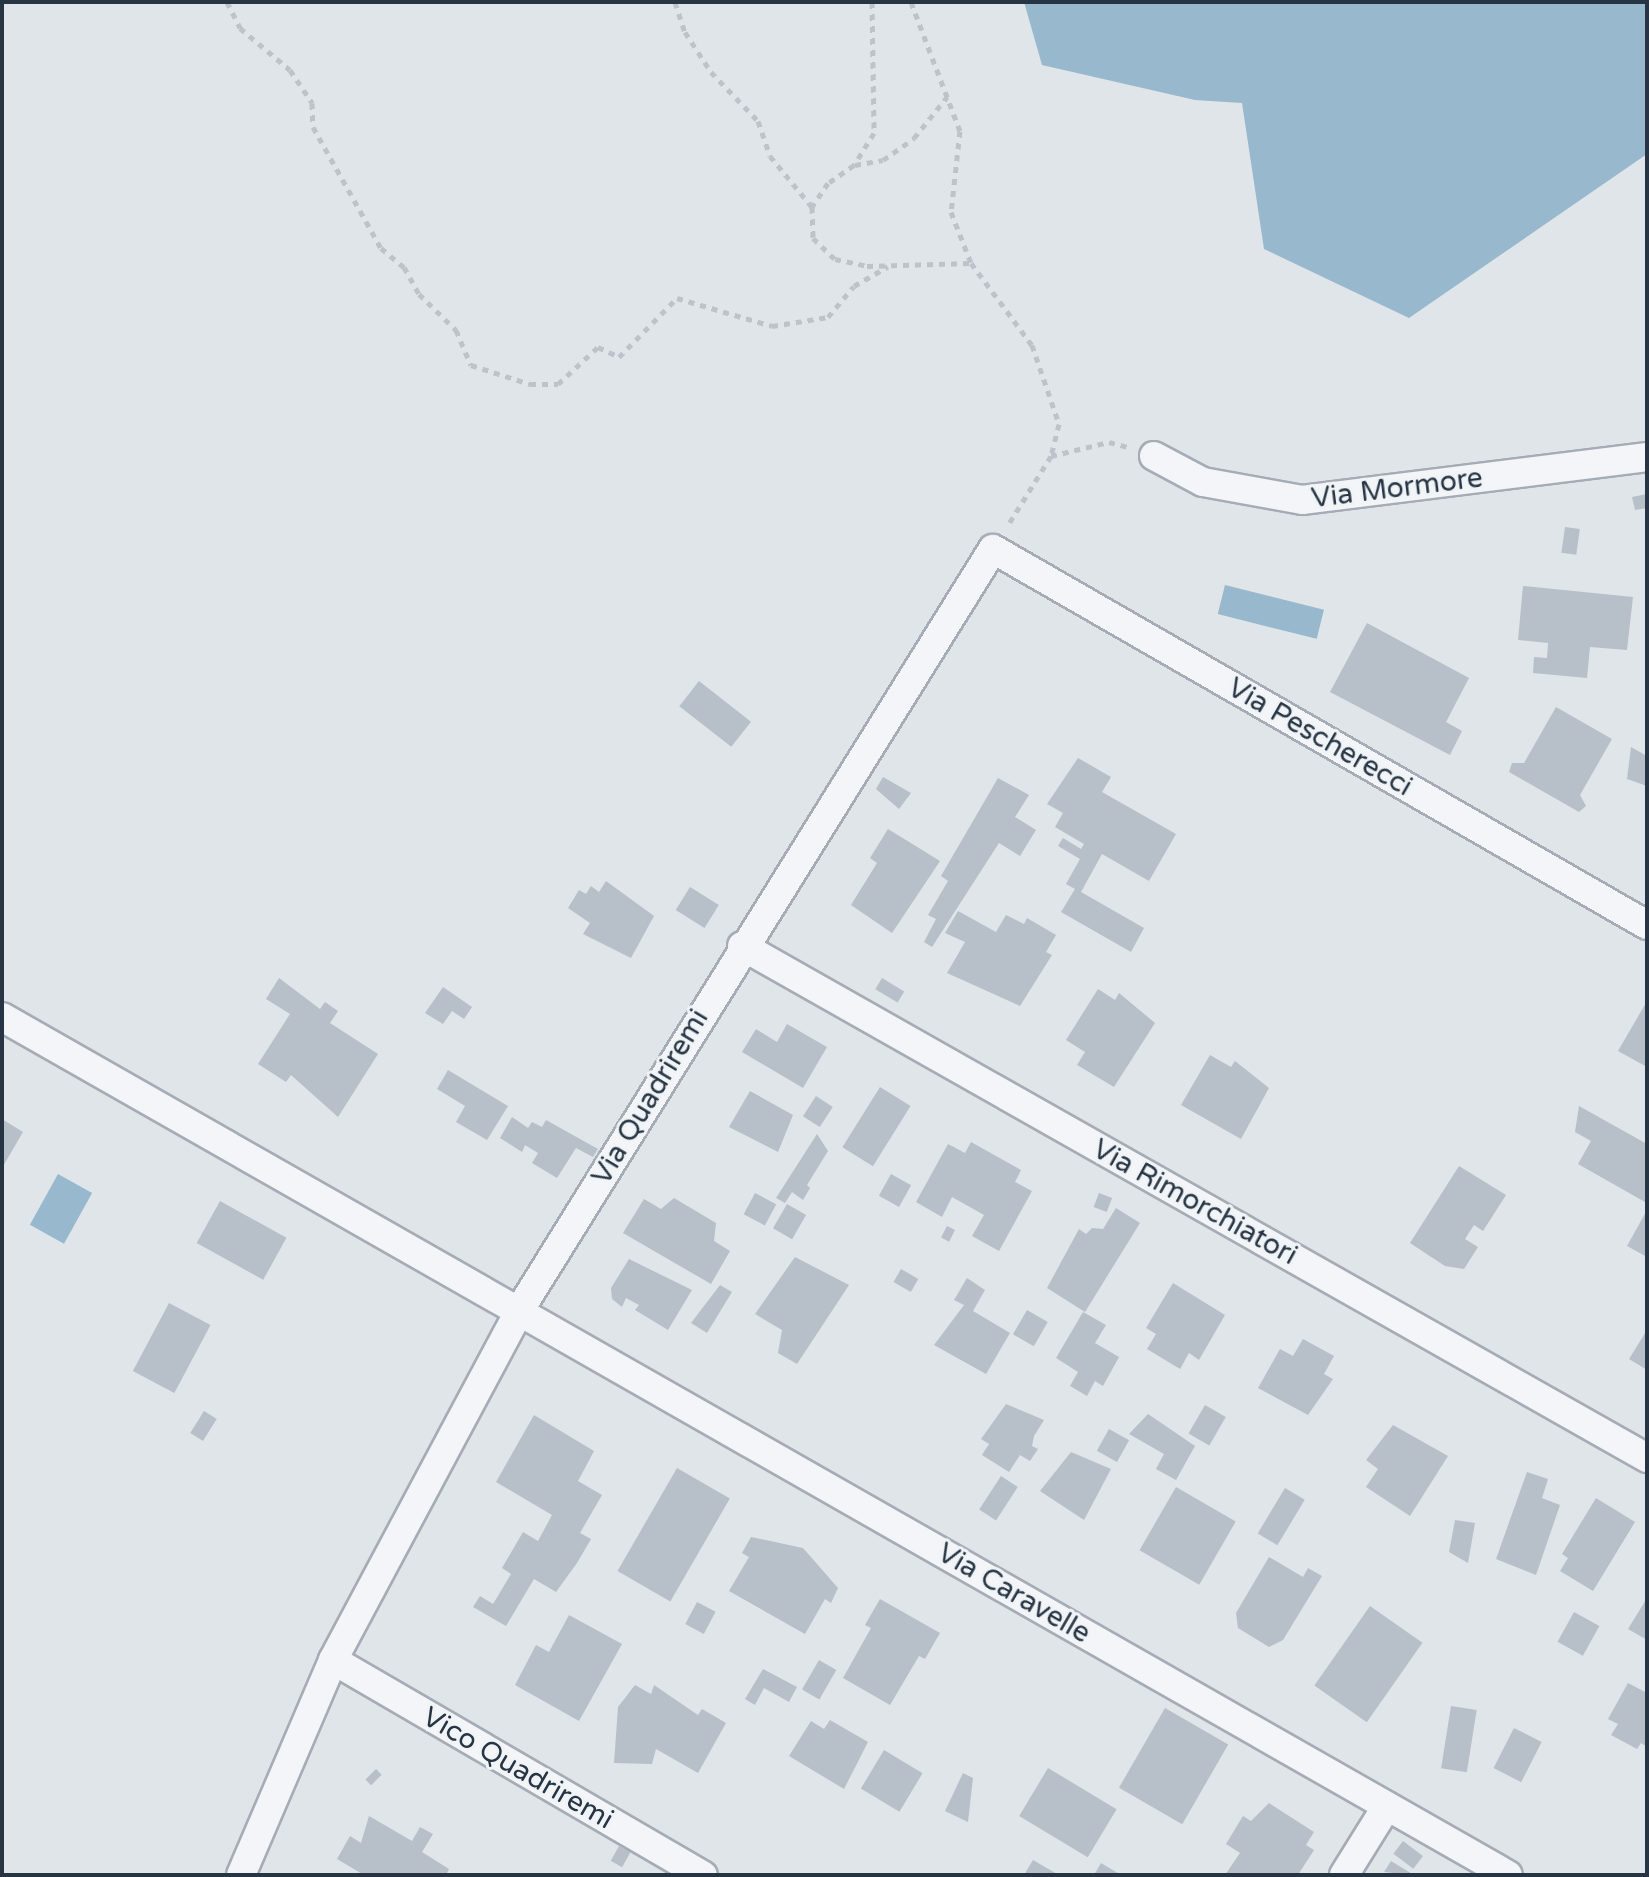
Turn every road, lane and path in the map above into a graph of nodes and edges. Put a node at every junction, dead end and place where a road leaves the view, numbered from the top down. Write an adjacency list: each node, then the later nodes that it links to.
1 (227, 2): 9 (path)
2 (675, 2): 7 (path)
3 (872, 2): 6 (path)
4 (911, 2): 5 (path)
5 (947, 97): 6 (path); 8 (path)
6 (854, 165): 7 (path)
7 (812, 207): 9 (path)
8 (971, 263): 9 (path); 10 (path)
9 (888, 266)
10 (1051, 456): 11 (path); 13 (path)
11 (1154, 456): 12 (street, Via Mormore)
12 (1647, 457)
13 (993, 549): 14 (street, Via Pescherecci); 15 (street, Via Quadriremi)
14 (1647, 925)
15 (742, 946): 17 (street, Via Quadriremi); 18 (street, Via Rimorchiatori)
16 (2, 1017): 17 (street, Via Caravelle)
17 (519, 1311): 19 (street, Via Quadriremi); 20 (street, Via Caravelle)
18 (1647, 1458)
19 (333, 1660): 21 (street, Via Quadriremi); 22 (street, Vico Quadriremi)
20 (1387, 1806): 23 (street); 24 (street, Via Caravelle)
21 (241, 1875)
22 (703, 1875)
23 (1344, 1875)
24 (1508, 1875)

